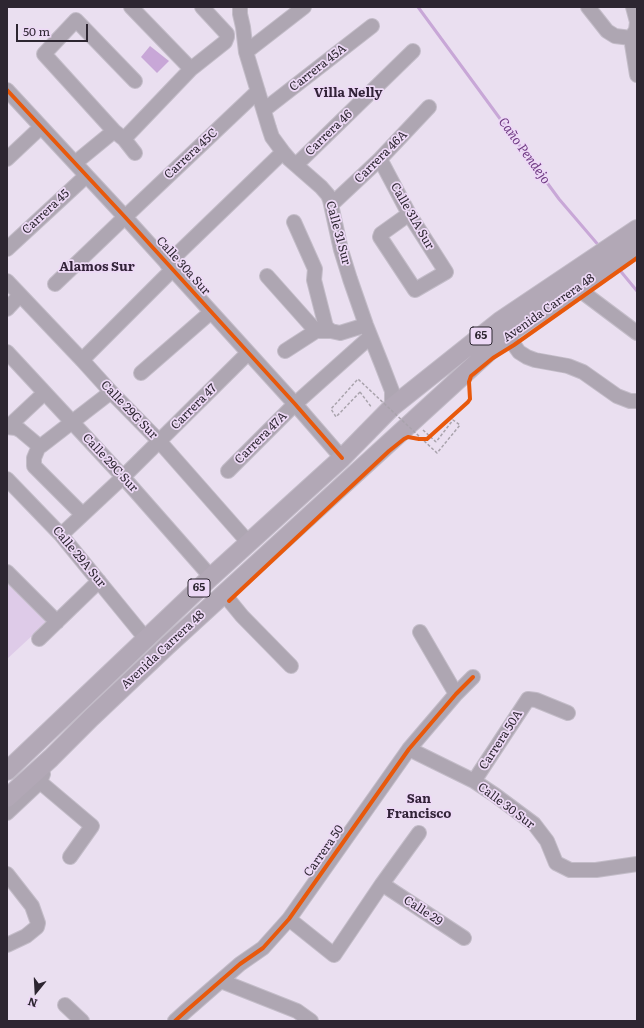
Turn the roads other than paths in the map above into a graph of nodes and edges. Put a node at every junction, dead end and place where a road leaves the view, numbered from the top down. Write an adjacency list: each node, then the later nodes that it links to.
1 (132, 7): 11 (street)
2 (202, 7): 11 (street)
3 (240, 7): 10 (street, Calle 31 Sur)
4 (304, 7): 10 (street)
5 (588, 7): 8 (street)
6 (633, 7): 8 (street)
7 (372, 26): 17 (street, Carrera 45A)
8 (634, 37): 12 (street)
9 (412, 51): 25 (street, Carrera 46)
10 (246, 52): 15 (street, Calle 31 Sur)
11 (191, 69): 19 (street)
12 (637, 75)
13 (135, 81): 19 (street)
14 (7, 90): 18 (street, Calle 30a Sur)
15 (258, 91): 17 (street, Calle 31 Sur); 29 (street, Carrera 45C)
16 (429, 107): 23 (street, Carrera 46A)
17 (264, 110): 20 (street, Calle 31 Sur)
18 (41, 127): 22 (street); 24 (street, Calle 30a Sur)
19 (119, 135): 21 (street); 24 (street)
20 (283, 152): 25 (street, Calle 31 Sur); 34 (street)
21 (136, 153)
22 (7, 159)
23 (380, 159): 27 (street, Carrera 46A); 28 (street, Calle 31A Sur)
24 (75, 164): 26 (street, Calle 30a Sur)
25 (296, 165): 27 (street, Calle 31 Sur)
26 (86, 176): 29 (street, Calle 30a Sur); 32 (street, Carrera 45)
27 (331, 205): 44 (street, Calle 31 Sur)
28 (409, 214): 28 (street, Calle 31A Sur)
29 (124, 217): 34 (street, Calle 30a Sur); 38 (street)
30 (294, 222): 43 (street)
31 (637, 229): 33 (main road, Avenida Carrera 48 / 65)
32 (7, 249)
33 (625, 249): 36 (main road, Avenida Carrera 48 / 65)
34 (170, 267): 41 (street, Calle 30a Sur); 50 (street)
35 (267, 276): 42 (street)
36 (579, 280): 45 (street); 46 (main road, Avenida Carrera 48 / 65); 56 (main road, Avenida Carrera 48 / 65)
37 (7, 281): 39 (street, Calle 29G Sur)
38 (55, 284)
39 (20, 295): 40 (street); 50 (street, Calle 29G Sur)
40 (7, 309)
41 (211, 312): 49 (street, Calle 30a Sur); 51 (street)
42 (316, 331): 43 (street); 47 (street)
43 (331, 331): 44 (street)
44 (368, 331): 55 (street, Carrera 47A); 56 (street, Calle 31 Sur)
45 (637, 333)
46 (507, 335): 54 (street); 71 (main road, Avenida Carrera 48 / 65)
47 (285, 351)
48 (7, 352): 57 (street, Calle 29C Sur)
49 (248, 353): 55 (street, Calle 30a Sur); 59 (street, Carrera 47)
50 (82, 360): 52 (street, Calle 29G Sur)
51 (141, 373)
52 (111, 392): 57 (street); 59 (street, Calle 29G Sur)
53 (40, 397): 58 (street)
54 (637, 401)
55 (295, 404): 61 (street, Calle 30a Sur); 62 (street, Carrera 47A)
56 (392, 407): 61 (main road, Avenida Carrera 48 / 65)
57 (72, 423): 60 (street); 63 (street, Calle 29C Sur)
58 (8, 427): 60 (street)
59 (159, 441): 63 (street, Carrera 47); 67 (street, Calle 29G Sur)
60 (38, 446): 65 (street)
61 (342, 458): 67 (main road, Avenida Carrera 48 / 65)
62 (228, 471)
63 (123, 477): 66 (street, Carrera 47); 69 (street, Calle 29C Sur)
64 (7, 479): 66 (street, Calle 29A Sur)
65 (78, 510)
66 (61, 535): 70 (street, Calle 29A Sur)
67 (248, 542): 69 (main road, Avenida Carrera 48 / 65)
68 (7, 572): 72 (street)
69 (211, 577): 75 (main road, Avenida Carrera 48 / 65)
70 (99, 581): 72 (street); 75 (street, Calle 29A Sur)
71 (224, 594): 76 (street); 81 (main road, Avenida Carrera 48 / 65)
72 (57, 622): 74 (street)
73 (420, 632): 78 (street)
74 (39, 638)
75 (146, 639): 82 (main road, Avenida Carrera 48 / 65)
76 (291, 666)
77 (473, 677): 78 (street, Carrera 50)
78 (456, 694): 80 (street, Carrera 50)
79 (568, 713): 83 (street, Carrera 50A)
80 (409, 749): 83 (street, Calle 30 Sur); 92 (street, Carrera 50)
81 (51, 758): 84 (street); 85 (main road, Avenida Carrera 48 / 65)
82 (7, 771)
83 (474, 781): 89 (street, Calle 30 Sur)
84 (40, 782): 86 (street); 88 (street)
85 (7, 798)
86 (7, 813)
87 (419, 833): 91 (street)
88 (70, 857)
89 (637, 864)
90 (7, 874): 94 (street)
91 (382, 884): 92 (street); 93 (street, Calle 29)
92 (289, 919): 95 (street, Carrera 50)
93 (464, 938)
94 (7, 945)
95 (221, 981): 98 (street, Carrera 50); 99 (street)
96 (65, 1005): 97 (street)
97 (82, 1021)
98 (175, 1021)
99 (310, 1021)

